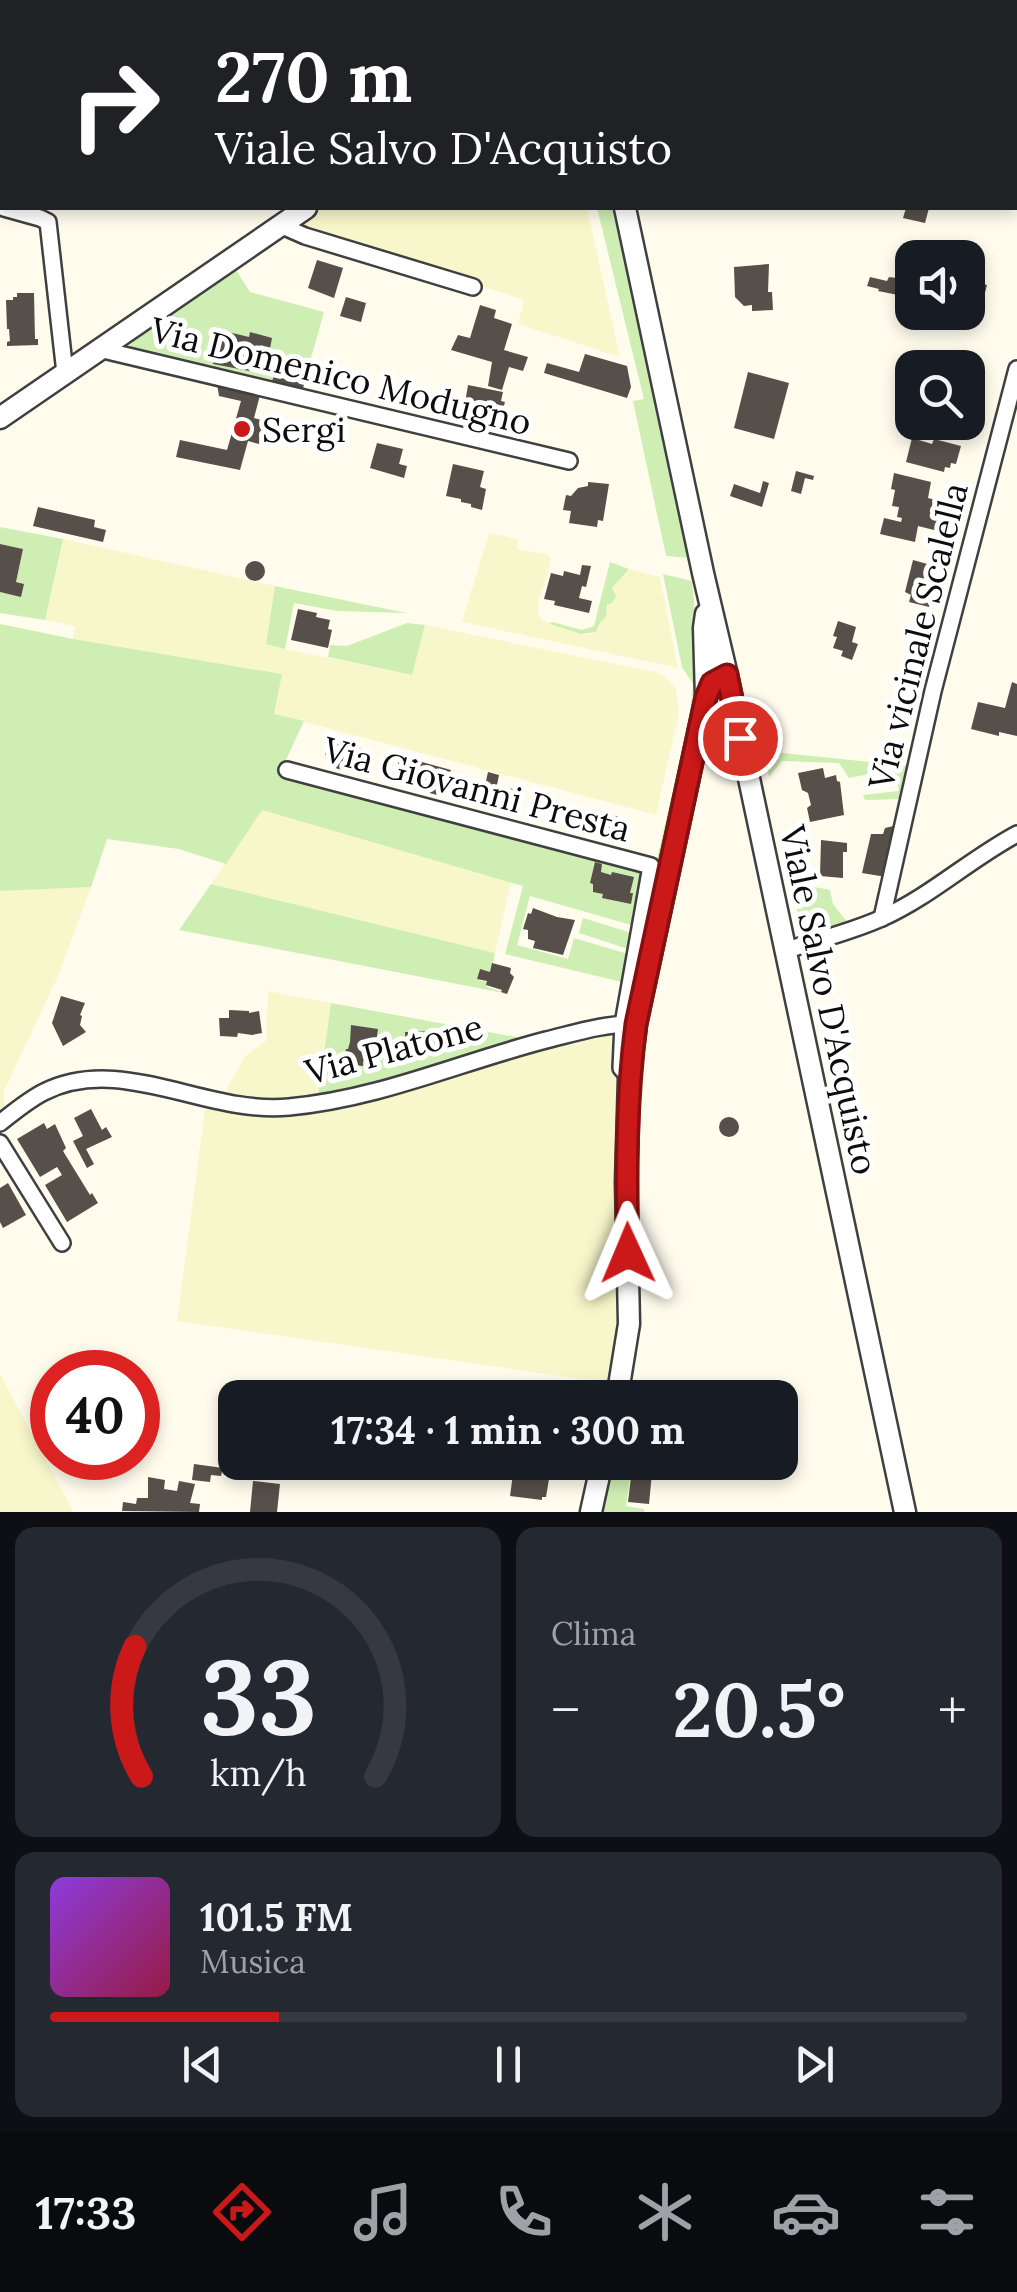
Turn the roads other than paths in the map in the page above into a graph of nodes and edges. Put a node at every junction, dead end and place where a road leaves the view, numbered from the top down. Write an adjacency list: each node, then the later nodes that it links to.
1 (12, 210): 8 (street)
2 (303, 210): 4 (street)
3 (625, 210): 11 (street, Viale Salvo D'Acquisto)
4 (280, 226): 5 (street); 6 (street)
5 (474, 287)
6 (99, 349): 8 (street); 10 (street, Via Domenico Modugno)
7 (1017, 369): 16 (street, Via vicinale Scalella)
8 (64, 373): 9 (street)
9 (0, 418)
10 (569, 462)
11 (708, 595): 12 (street, Viale Salvo D'Acquisto); 13 (street)
12 (727, 675): 13 (street); 17 (street, Viale Salvo D'Acquisto)
13 (706, 697): 18 (street)
14 (287, 770): 18 (street, Via Giovanni Presta)
15 (1017, 834): 16 (street)
16 (882, 918): 17 (street)
17 (784, 951): 25 (street, Viale Salvo D'Acquisto)
18 (629, 1024): 19 (street, Via Platone); 22 (street)
19 (0, 1123)
20 (0, 1143): 21 (street)
21 (62, 1243)
22 (620, 1380)
23 (598, 1480): 24 (street)
24 (591, 1512)
25 (906, 1512)

